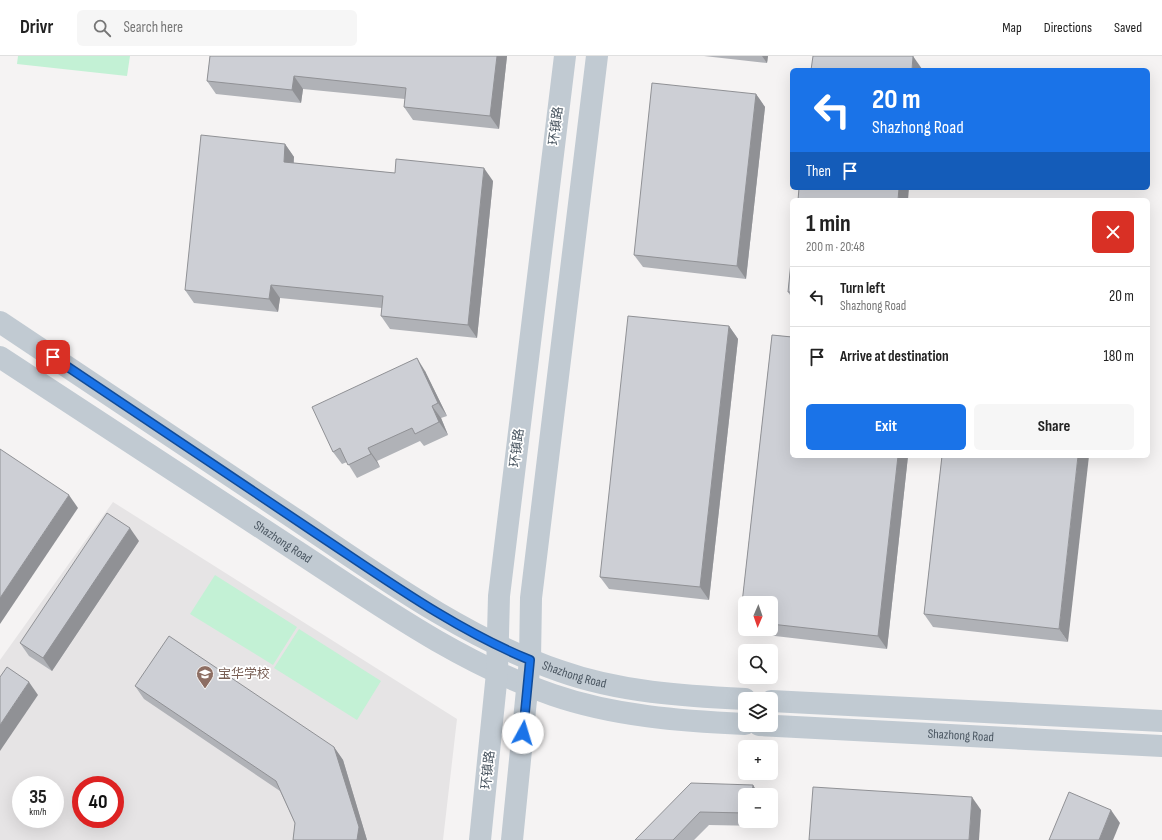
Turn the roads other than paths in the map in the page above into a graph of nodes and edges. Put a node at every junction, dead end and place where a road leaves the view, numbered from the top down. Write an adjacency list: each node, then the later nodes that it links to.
1 (565, 56): 5 (street, 环镇路)
2 (597, 56): 6 (street)
3 (0, 322): 5 (street, Shazhong Road)
4 (0, 357): 7 (street, Shazhong Road)
5 (497, 644): 6 (street, Shazhong Road); 7 (street, 环镇路)
6 (530, 660): 8 (street); 9 (street, Shazhong Road)
7 (497, 673): 8 (street, Shazhong Road); 15 (street, 环镇路)
8 (528, 685): 12 (street, Shazhong Road); 16 (street)
9 (738, 699)
10 (778, 701): 11 (street, Shazhong Road)
11 (1162, 721)
12 (738, 723)
13 (778, 726): 14 (street, Shazhong Road)
14 (1162, 746)
15 (480, 840)
16 (512, 840)

